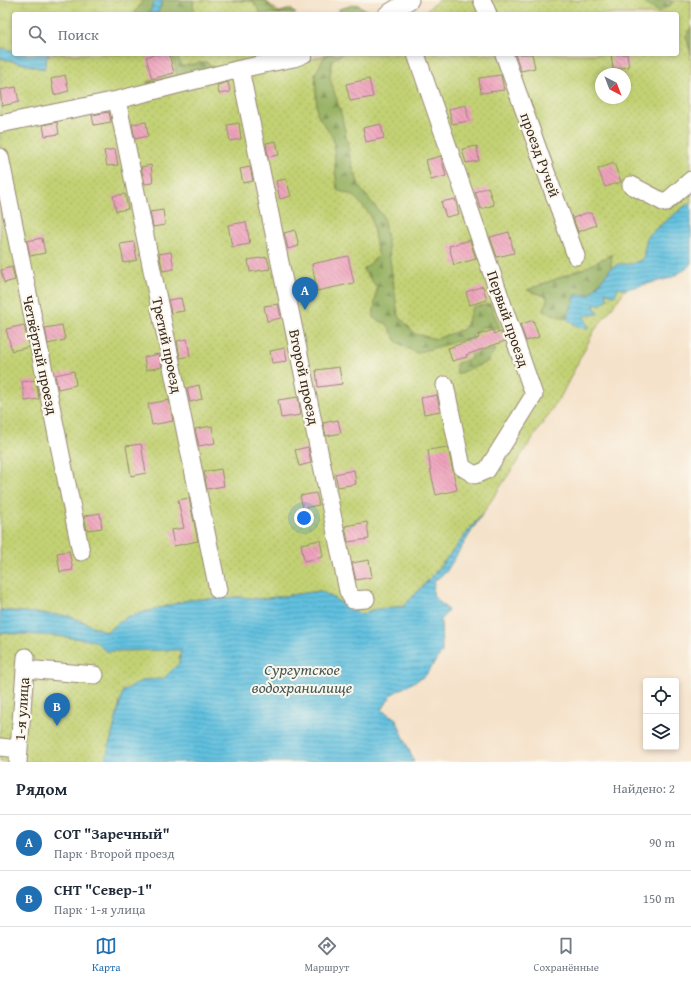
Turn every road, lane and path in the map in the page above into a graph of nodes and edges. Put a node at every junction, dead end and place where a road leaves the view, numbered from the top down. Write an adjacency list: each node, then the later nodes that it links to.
1 (482, 0): 2 (street)
2 (487, 12)
3 (299, 56): 6 (street)
4 (417, 56): 13 (street, Первый проезд)
5 (505, 56): 12 (street, проезд Ручей)
6 (240, 69): 7 (street); 16 (street, Второй проезд)
7 (117, 100): 8 (street); 15 (street, Третий проезд)
8 (0, 124)
9 (0, 157): 14 (street, Четвёртый проезд)
10 (691, 180): 11 (street)
11 (631, 185)
12 (576, 256)
13 (445, 385)
14 (81, 552)
15 (218, 590)
16 (366, 599)
17 (95, 675): 19 (street, 1-я улица)
18 (0, 747): 19 (street)
19 (19, 756)

